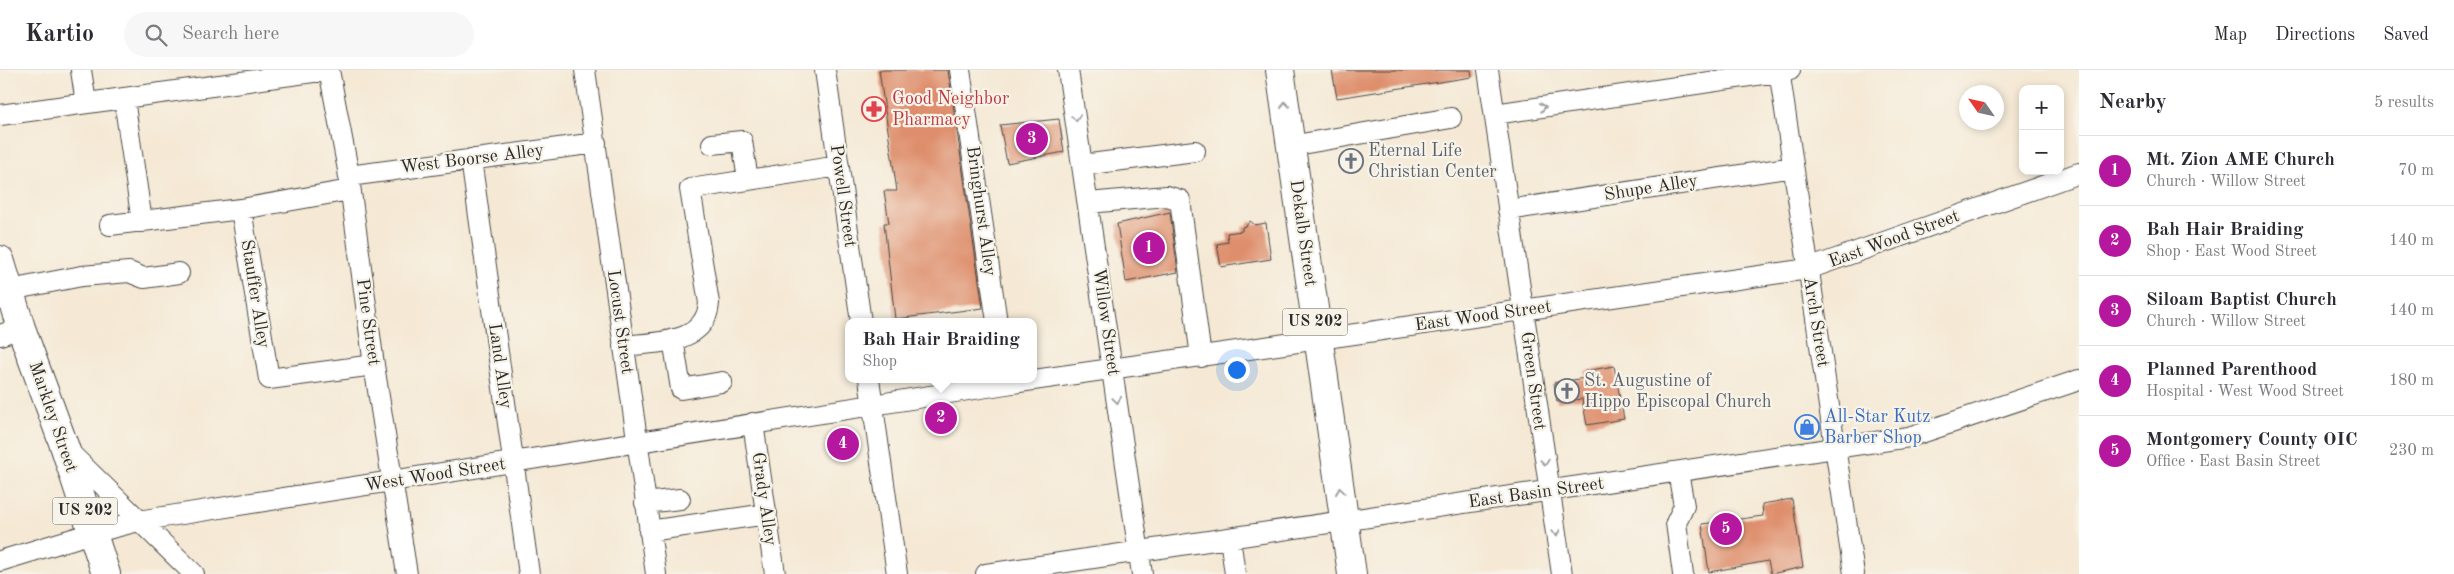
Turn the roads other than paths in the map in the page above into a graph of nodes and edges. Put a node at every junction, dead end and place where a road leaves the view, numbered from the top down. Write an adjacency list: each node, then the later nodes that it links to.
1 (81, 70): 11 (street)
2 (329, 70): 10 (street); 25 (street, Pine Street)
3 (585, 70): 15 (street, Locust Street)
4 (825, 70): 21 (street, Powell Street)
5 (960, 70): 37 (street, Bringhurst Alley)
6 (1068, 70): 20 (street, Willow Street, one-way to 20)
7 (1280, 70): 17 (highway, Dekalb Street / US 202, one-way to 7)
8 (1488, 70): 12 (street, Green Street)
9 (1783, 70): 12 (street, one-way to 9); 22 (street, Arch Street)
10 (124, 100): 11 (street); 29 (street)
11 (86, 102): 13 (street)
12 (1495, 114): 28 (street, Green Street)
13 (0, 115)
14 (1450, 118): 17 (street)
15 (596, 144): 19 (street, West Boorse Alley); 41 (street, Locust Street)
16 (712, 144): 24 (street)
17 (1290, 146): 40 (highway, Dekalb Street / US 202)
18 (1195, 151): 20 (street)
19 (472, 159): 25 (street, West Boorse Alley); 55 (street, Land Alley)
20 (1082, 165): 26 (street, Willow Street)
21 (839, 166): 24 (street); 36 (street, Powell Street)
22 (1793, 167): 28 (street, Shupe Alley); 32 (street, Arch Street)
23 (2079, 173): 32 (street, East Wood Street)
24 (748, 180): 39 (street)
25 (350, 183): 27 (street, West Boorse Alley); 43 (street, Pine Street)
26 (1088, 203): 42 (street); 44 (street, Willow Street)
27 (241, 209): 29 (street, West Boorse Alley); 43 (street, Stauffer Alley)
28 (1508, 210): 35 (street, Green Street)
29 (142, 222): 30 (street, West Boorse Alley)
30 (110, 226)
31 (0, 260): 34 (highway, Markley Street / US 202)
32 (1808, 269): 35 (street, East Wood Street); 54 (street, Arch Street)
33 (179, 273): 34 (street)
34 (10, 290): 38 (highway, Markley Street / US 202)
35 (1523, 310): 40 (street, East Wood Street); 58 (street, Green Street, one-way to 58)
36 (860, 318)
37 (996, 318)
38 (10, 332): 53 (highway, Markley Street / US 202)
39 (673, 339): 41 (street); 47 (street)
40 (1318, 340): 42 (street, East Wood Street); 63 (highway, Dekalb Street / US 202, one-way to 40)
41 (623, 346): 52 (street, Locust Street)
42 (1201, 357): 44 (street, East Wood Street)
43 (374, 365): 57 (street, Pine Street)
44 (1113, 370): 45 (street, East Wood Street); 67 (street, Willow Street, one-way to 67)
45 (1037, 378)
46 (2079, 380): 54 (street, East Basin Street)
47 (722, 382)
48 (870, 383): 50 (street)
49 (1000, 383): 50 (street, East Wood Street)
50 (873, 406): 51 (street, West Wood Street); 76 (street)
51 (753, 424): 52 (street, West Wood Street); 61 (street, Grady Alley)
52 (636, 443): 55 (street, West Wood Street); 60 (street, Locust Street)
53 (65, 448): 62 (street); 65 (highway, Markley Street / US 202)
54 (1835, 449): 56 (street, East Basin Street); 83 (street, Arch Street)
55 (513, 462): 57 (street, West Wood Street); 73 (street, Land Alley)
56 (1678, 472): 58 (street, East Basin Street); 82 (street)
57 (392, 482): 62 (street, West Wood Street); 72 (street, Pine Street)
58 (1549, 492): 63 (street, East Basin Street); 81 (street, Green Street, one-way to 81)
59 (680, 499): 60 (street)
60 (645, 503): 64 (street, Locust Street)
61 (767, 514): 64 (street); 75 (street, Grady Alley)
62 (138, 521): 65 (street, West Wood Street); 71 (street)
63 (1344, 521): 66 (street, East Basin Street); 80 (highway, Dekalb Street / US 202)
64 (650, 531): 74 (street, Locust Street)
65 (92, 533): 68 (street, West Wood Street); 70 (highway, Markley Street / US 202)
66 (1230, 538): 67 (street, East Basin Street); 79 (street)
67 (1138, 552): 69 (street, East Basin Street); 78 (street, Willow Street)
68 (0, 561)
69 (1036, 570): 77 (street, East Basin Street)
70 (106, 574)
71 (194, 574)
72 (407, 574)
73 (529, 574)
74 (656, 574)
75 (775, 574)
76 (897, 574)
77 (986, 574)
78 (1142, 574)
79 (1235, 574)
80 (1352, 574)
81 (1562, 574)
82 (1683, 574)
83 (1854, 574)

